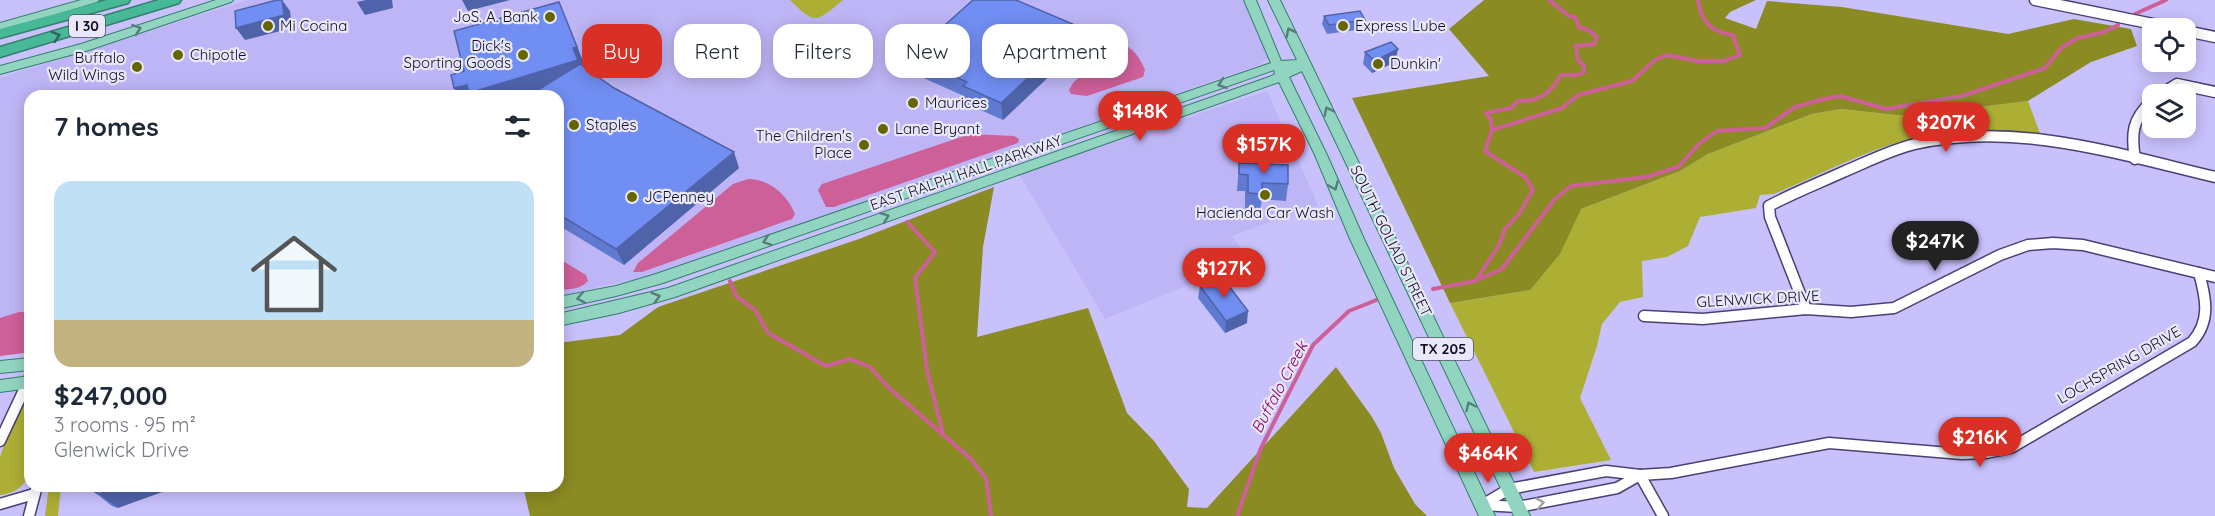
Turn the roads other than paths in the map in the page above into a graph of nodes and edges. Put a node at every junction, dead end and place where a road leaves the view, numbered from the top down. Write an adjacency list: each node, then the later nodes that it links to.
1 (93, 0): 9 (main road)
2 (123, 0): 11 (highway, I 30)
3 (174, 0): 13 (highway, I 30, one-way to 3)
4 (227, 0): 15 (main road, one-way to 4)
5 (1250, 0): 16 (main road, SOUTH GOLIAD STREET / TX 205)
6 (1274, 0): 14 (main road, SOUTH GOLIAD STREET / TX 205, one-way to 6)
7 (2035, 0): 8 (street)
8 (2142, 22)
9 (0, 27)
10 (2196, 33): 12 (street)
11 (0, 34)
12 (2215, 37)
13 (0, 52)
14 (1306, 64): 16 (main road, EAST RALPH HALL PARKWAY); 42 (main road, SOUTH GOLIAD STREET / TX 205, one-way to 14)
15 (0, 70)
16 (1279, 71): 20 (main road, EAST RALPH HALL PARKWAY); 46 (main road, SOUTH GOLIAD STREET / TX 205, one-way to 46)
17 (2196, 88): 18 (street)
18 (2215, 92)
19 (2142, 112): 23 (street)
20 (1117, 128): 21 (main road, EAST RALPH HALL PARKWAY); 22 (main road, EAST RALPH HALL PARKWAY)
21 (1045, 146): 22 (main road); 25 (main road, EAST RALPH HALL PARKWAY)
22 (1053, 157): 26 (main road, EAST RALPH HALL PARKWAY, one-way to 22)
23 (2135, 159): 24 (street); 32 (street)
24 (2215, 177)
25 (822, 222): 26 (main road); 29 (main road, EAST RALPH HALL PARKWAY, one-way to 29)
26 (830, 237): 31 (main road, EAST RALPH HALL PARKWAY, one-way to 26)
27 (2199, 273): 28 (street, GLENWICK DRIVE); 32 (street, GLENWICK DRIVE); 41 (street, LOCHSPRING DRIVE)
28 (2215, 277)
29 (616, 291): 30 (main road, EAST RALPH HALL PARKWAY, one-way to 30); 31 (main road)
30 (564, 302)
31 (619, 307): 34 (main road, EAST RALPH HALL PARKWAY)
32 (1806, 309): 33 (street, GLENWICK DRIVE)
33 (1644, 316)
34 (564, 319)
35 (24, 365): 36 (main road)
36 (0, 367)
37 (24, 382): 38 (main road)
38 (0, 386)
39 (24, 391): 40 (street)
40 (0, 441)
41 (1640, 475): 42 (street, LOCHSPRING DRIVE); 47 (street, LOCHSPRING DRIVE, one-way to 41); 49 (street)
42 (1509, 489): 46 (street, LOCHSPRING DRIVE); 47 (main road, SOUTH GOLIAD STREET / TX 205)
43 (30, 492): 45 (street)
44 (35, 492): 48 (street)
45 (0, 504)
46 (1484, 510): 47 (street, LOCHSPRING DRIVE)
47 (1520, 511)
48 (30, 516)
49 (1663, 516)

